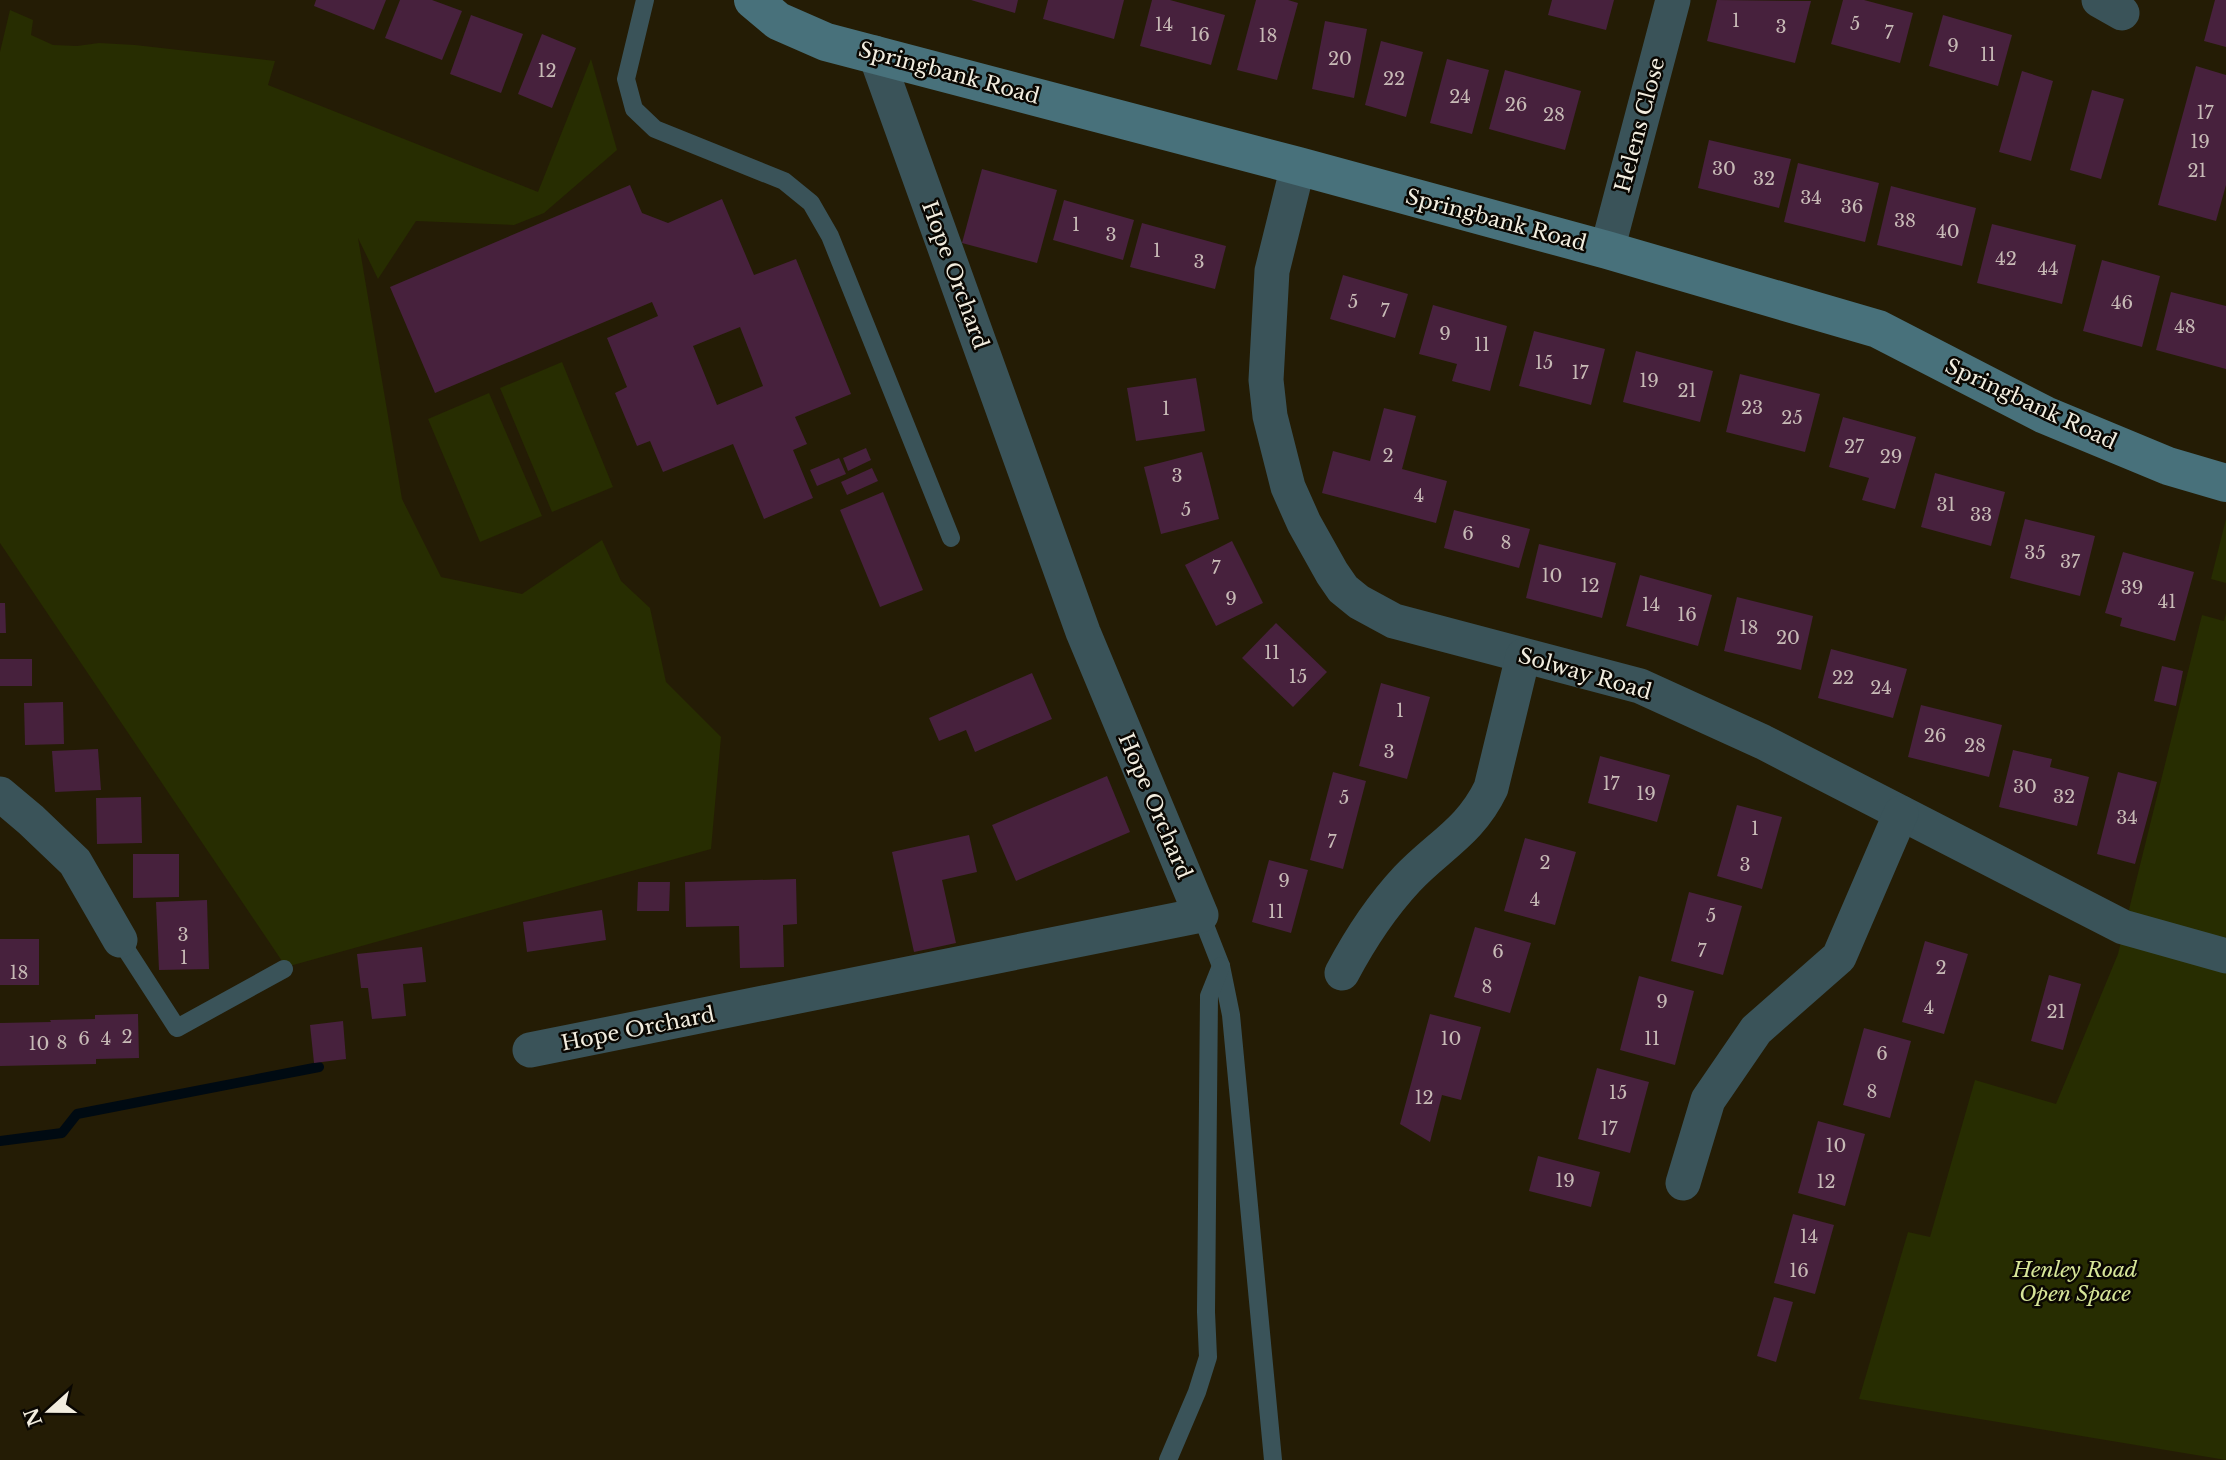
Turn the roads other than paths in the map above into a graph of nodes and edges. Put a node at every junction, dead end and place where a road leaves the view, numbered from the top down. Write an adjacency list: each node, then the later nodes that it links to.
1 (645, 0): 8 (lane)
2 (753, 0): 4 (street, Springbank Road)
3 (1673, 0): 6 (street, Helens Close)
4 (875, 53): 5 (street, Springbank Road); 12 (street, Hope Orchard)
5 (1298, 166): 6 (street, Springbank Road); 9 (street, Solway Road)
6 (1608, 250): 7 (street, Springbank Road)
7 (2226, 483)
8 (951, 537)
9 (1523, 656): 11 (street, Solway Road); 17 (street)
10 (0, 794): 13 (street)
11 (1901, 813): 14 (street, Solway Road); 19 (street)
12 (1201, 915): 15 (lane); 18 (street, Hope Orchard)
13 (120, 940): 16 (lane)
14 (2226, 956)
15 (1221, 965): 20 (lane); 21 (lane)
16 (284, 969)
17 (1342, 973)
18 (530, 1050)
19 (1683, 1183)
20 (1168, 1460)
21 (1273, 1460)

